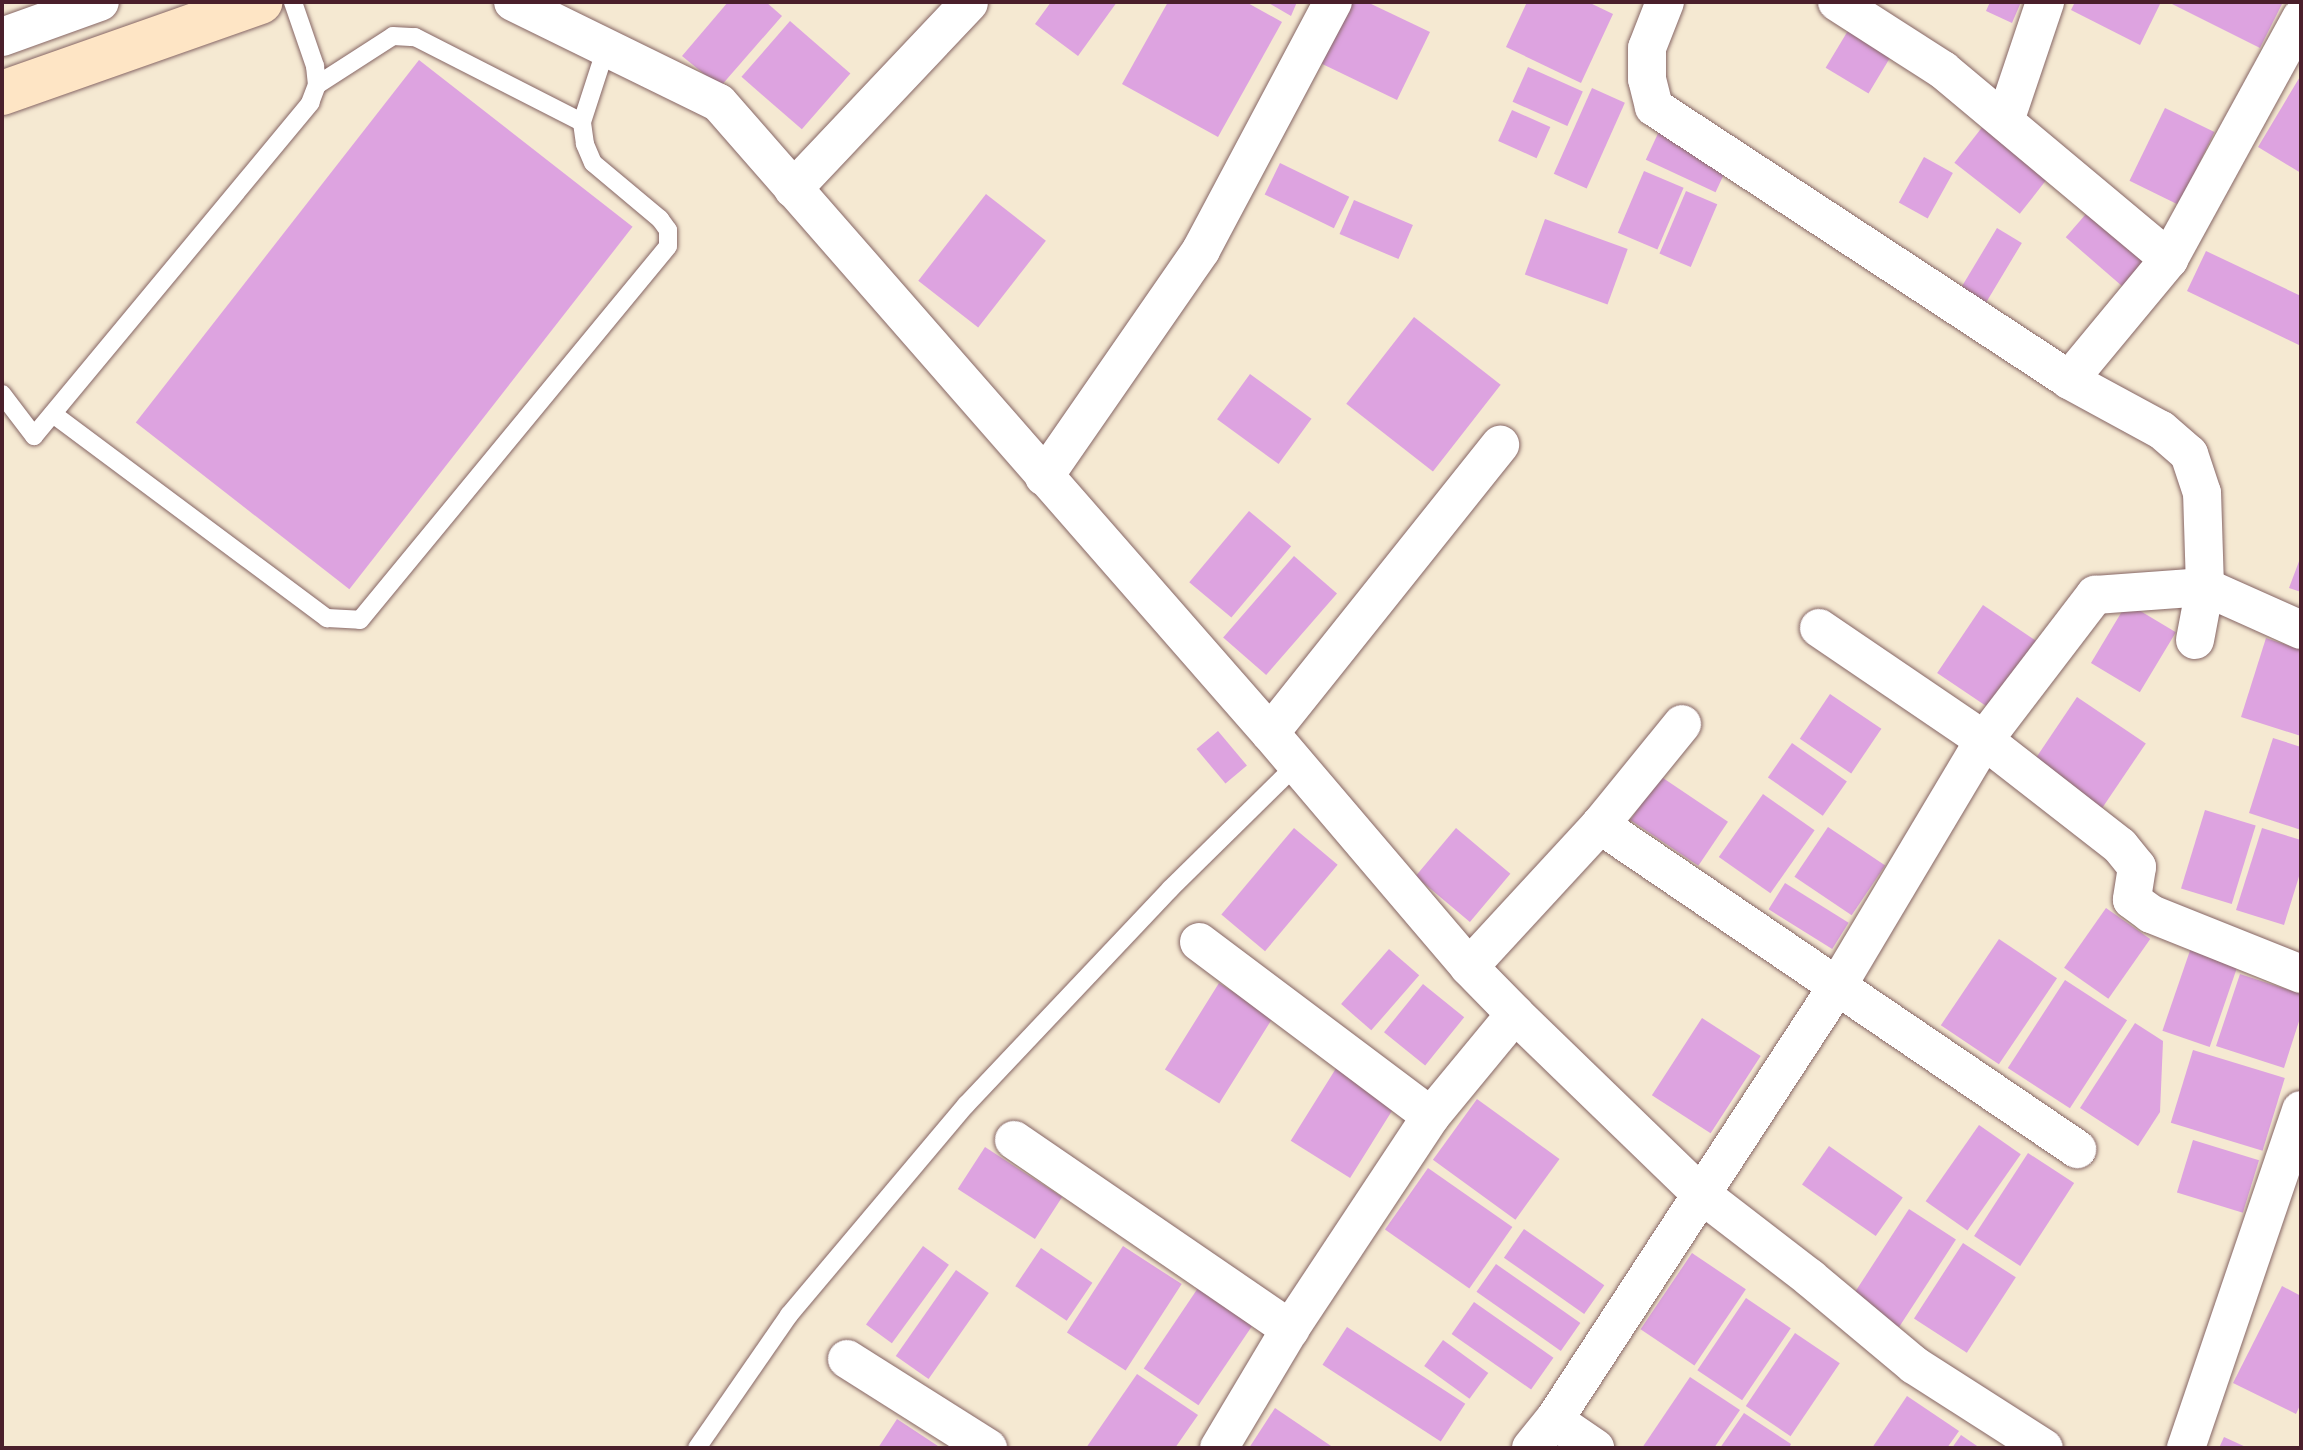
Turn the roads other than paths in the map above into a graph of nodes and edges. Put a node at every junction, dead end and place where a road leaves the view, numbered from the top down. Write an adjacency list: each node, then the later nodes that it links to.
1 (100, 2): 11 (street)
2 (260, 2): 14 (street)
3 (293, 2): 13 (lane)
4 (513, 2): 12 (street)
5 (1333, 2): 23 (street)
6 (1665, 2): 19 (street)
7 (1837, 2): 15 (street)
8 (2045, 2): 15 (street)
9 (969, 3): 17 (street)
10 (2301, 18): 18 (street)
11 (2, 37)
12 (606, 48): 16 (lane); 17 (street)
13 (317, 85): 16 (lane); 21 (lane)
14 (2, 93)
15 (2005, 121): 18 (street)
16 (582, 122): 21 (lane)
17 (793, 189): 23 (street)
18 (2169, 259): 19 (street)
19 (2069, 380): 24 (street)
20 (2, 394): 21 (lane)
21 (53, 414)
22 (1500, 445): 29 (street)
23 (1044, 477): 29 (street)
24 (2205, 587): 26 (street); 27 (street); 30 (street)
25 (1819, 628): 30 (street)
26 (2301, 630)
27 (2195, 640)
28 (1682, 724): 32 (street)
29 (1270, 733): 31 (street)
30 (1984, 740): 35 (street); 36 (street)
31 (1297, 764): 34 (street); 46 (lane)
32 (1600, 825): 34 (street); 36 (street)
33 (1199, 942): 39 (street)
34 (1469, 967): 37 (street)
35 (2301, 974)
36 (1838, 985): 41 (street); 42 (street)
37 (1515, 1014): 39 (street); 42 (street)
38 (2301, 1110): 51 (street)
39 (1431, 1116): 43 (street)
40 (1014, 1140): 43 (street)
41 (2077, 1149)
42 (1701, 1194): 45 (street); 50 (street)
43 (1290, 1329): 48 (street)
44 (847, 1359): 47 (street)
45 (1542, 1434): 49 (street)
46 (697, 1448)
47 (988, 1448)
48 (1219, 1448)
49 (1595, 1448)
50 (2044, 1448)
51 (2186, 1448)

